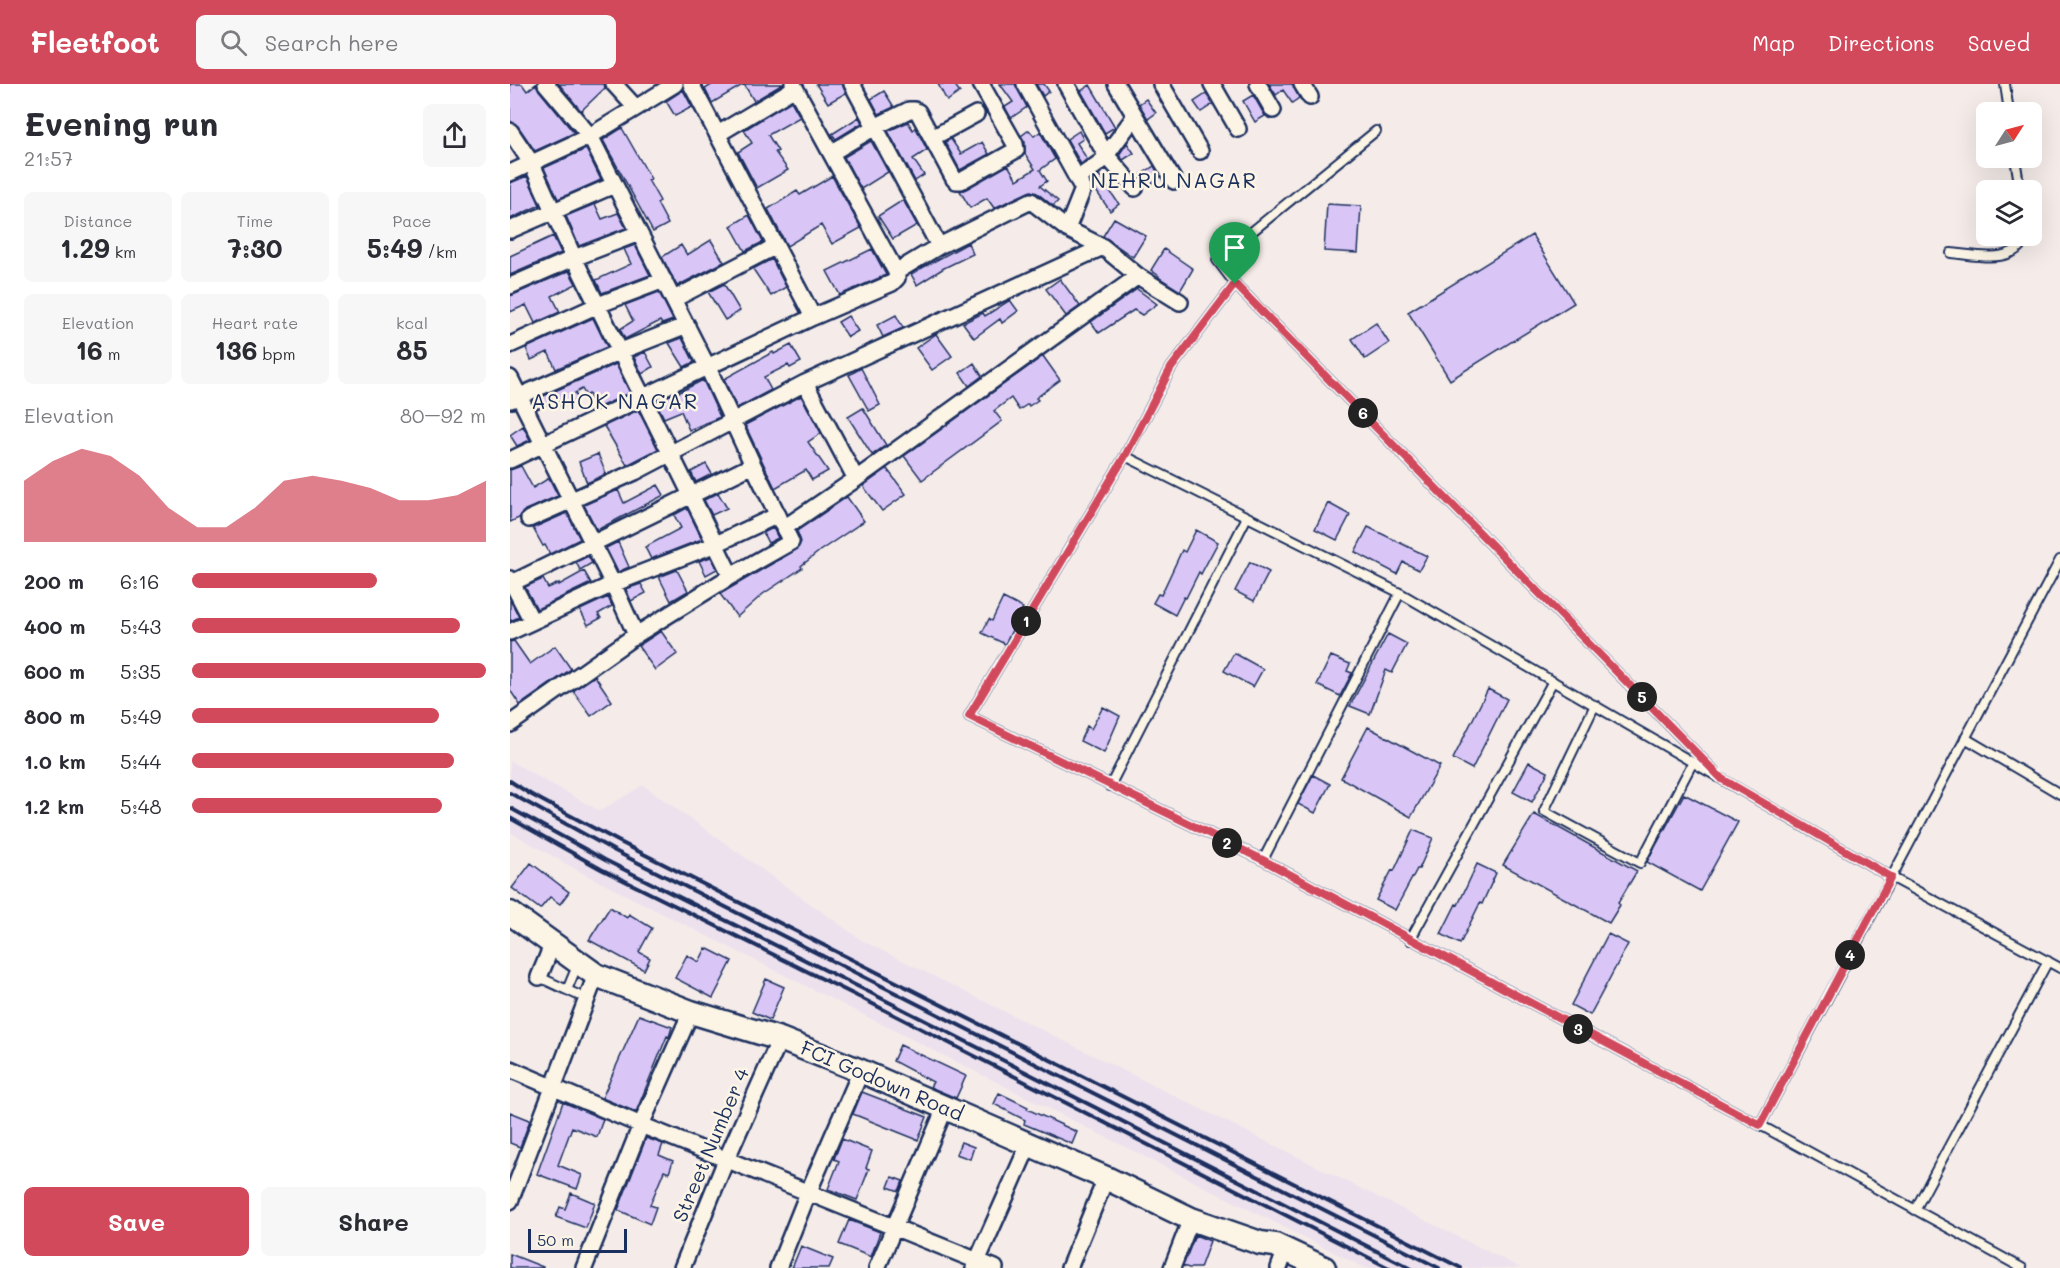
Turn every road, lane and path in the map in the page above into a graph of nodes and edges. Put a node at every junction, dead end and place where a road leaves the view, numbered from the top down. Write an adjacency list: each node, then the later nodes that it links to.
1 (546, 84): 25 (street)
2 (614, 84): 16 (street)
3 (675, 84): 16 (street)
4 (691, 84): 24 (street)
5 (852, 84): 20 (street)
6 (981, 84): 26 (street)
7 (1024, 84): 32 (street)
8 (1066, 84): 29 (street)
9 (1116, 84): 19 (street)
10 (1161, 84): 27 (street)
11 (1212, 84): 21 (street)
12 (1258, 84): 17 (street)
13 (2005, 84): 15 (lane)
14 (794, 86): 24 (street); 28 (street)
15 (2008, 102)
16 (636, 108): 25 (street)
17 (1273, 110)
18 (976, 114): 26 (street)
19 (1135, 116): 29 (street); 33 (street)
20 (875, 127): 26 (street); 28 (street); 41 (street)
21 (1238, 129)
22 (510, 131): 30 (street)
23 (1376, 131): 49 (lane)
24 (718, 134): 40 (street)
25 (590, 135): 30 (street); 34 (street)
26 (932, 138)
27 (1200, 151)
28 (831, 153): 46 (street)
29 (1106, 155): 32 (street); 35 (street)
30 (532, 164): 31 (street); 36 (street)
31 (510, 173)
32 (1077, 179): 37 (street)
33 (1174, 181)
34 (614, 185): 36 (street); 39 (street)
35 (1136, 188)
36 (554, 212): 38 (street); 45 (street)
37 (1067, 229): 41 (street); 43 (street)
38 (510, 230)
39 (639, 233): 45 (street); 48 (street)
40 (776, 246): 51 (street); 54 (street)
41 (939, 246): 46 (street)
42 (2020, 246): 44 (lane)
43 (1103, 247): 47 (street); 60 (street)
44 (1951, 253)
45 (574, 258): 50 (street); 53 (street)
46 (896, 272): 54 (street)
47 (1138, 276): 52 (street); 69 (street)
48 (664, 280): 51 (street); 53 (street)
49 (1235, 284): 66 (lane); 90 (lane)
50 (510, 286)
51 (674, 299): 55 (street)
52 (1180, 302)
53 (598, 305): 56 (street); 57 (street)
54 (813, 317): 58 (street)
55 (687, 325): 57 (street); 58 (street)
56 (510, 345)
57 (621, 351): 61 (street); 62 (street)
58 (708, 368): 61 (street); 63 (street)
59 (510, 378): 62 (street)
60 (805, 383): 63 (street); 69 (street)
61 (644, 397): 64 (street); 65 (street)
62 (514, 398): 64 (street)
63 (733, 422): 65 (street); 68 (street)
64 (543, 443): 67 (street); 71 (street)
65 (671, 454): 70 (street); 71 (street)
66 (1125, 456): 72 (lane); 91 (lane)
67 (510, 460)
68 (753, 465): 70 (street); 74 (street)
69 (856, 479): 74 (street)
70 (692, 495): 75 (street); 76 (street)
71 (570, 499): 73 (street); 75 (street)
72 (1247, 517): 81 (lane); 91 (lane)
73 (529, 519)
74 (781, 522): 76 (street); 78 (street)
75 (593, 544): 79 (street); 80 (street)
76 (717, 544): 78 (street); 80 (street)
77 (2060, 560): 88 (lane)
78 (731, 576): 84 (street)
79 (511, 581): 82 (street)
80 (613, 584): 82 (street); 84 (street)
81 (1400, 593): 85 (lane); 93 (lane)
82 (532, 621): 83 (street)
83 (510, 632)
84 (636, 635): 87 (street)
85 (1553, 681): 86 (lane); 96 (lane)
86 (1595, 705): 89 (lane); 89 (lane)
87 (510, 724)
88 (1965, 738): 92 (lane); 94 (lane)
89 (1694, 762): 90 (lane)
90 (1722, 779): 94 (lane)
91 (1110, 786): 93 (lane)
92 (2060, 794)
93 (1263, 860): 96 (lane)
94 (1891, 877): 98 (lane); 111 (lane)
95 (510, 913): 97 (street, FCI Godown Road)
96 (1410, 940): 111 (lane)
97 (553, 943): 99 (street, FCI Godown Road); 101 (street)
98 (2048, 962): 100 (lane); 117 (lane)
99 (588, 968): 102 (lane); 104 (street, FCI Godown Road); 108 (street)
100 (2060, 968)
101 (539, 977): 102 (lane)
102 (567, 990): 103 (lane)
103 (578, 995)
104 (692, 1012): 105 (street, FCI Godown Road); 110 (street)
105 (780, 1039): 107 (street, FCI Godown Road); 113 (street, Street Number 4)
106 (510, 1069): 108 (street)
107 (861, 1071): 109 (street, FCI Godown Road); 116 (street)
108 (554, 1087): 110 (street); 115 (street)
109 (945, 1108): 112 (street, FCI Godown Road); 119 (street)
110 (641, 1125): 113 (street); 123 (street)
111 (1760, 1125): 117 (lane)
112 (1029, 1144): 114 (street, FCI Godown Road); 121 (street)
113 (726, 1160): 116 (street); 124 (street, Street Number 4)
114 (1106, 1178): 118 (street, FCI Godown Road); 128 (street)
115 (512, 1193)
116 (808, 1193): 119 (street); 125 (street)
117 (1915, 1210): 131 (lane)
118 (1191, 1219): 120 (street, FCI Godown Road); 129 (street)
119 (893, 1226): 121 (street); 126 (street)
120 (1260, 1243): 122 (street, FCI Godown Road); 130 (street, FCI Godown Road)
121 (976, 1264): 127 (street)
122 (1286, 1265)
123 (584, 1268)
124 (682, 1268)
125 (778, 1268)
126 (877, 1268)
127 (995, 1268)
128 (1069, 1268)
129 (1172, 1268)
130 (1324, 1268)
131 (2022, 1268)

